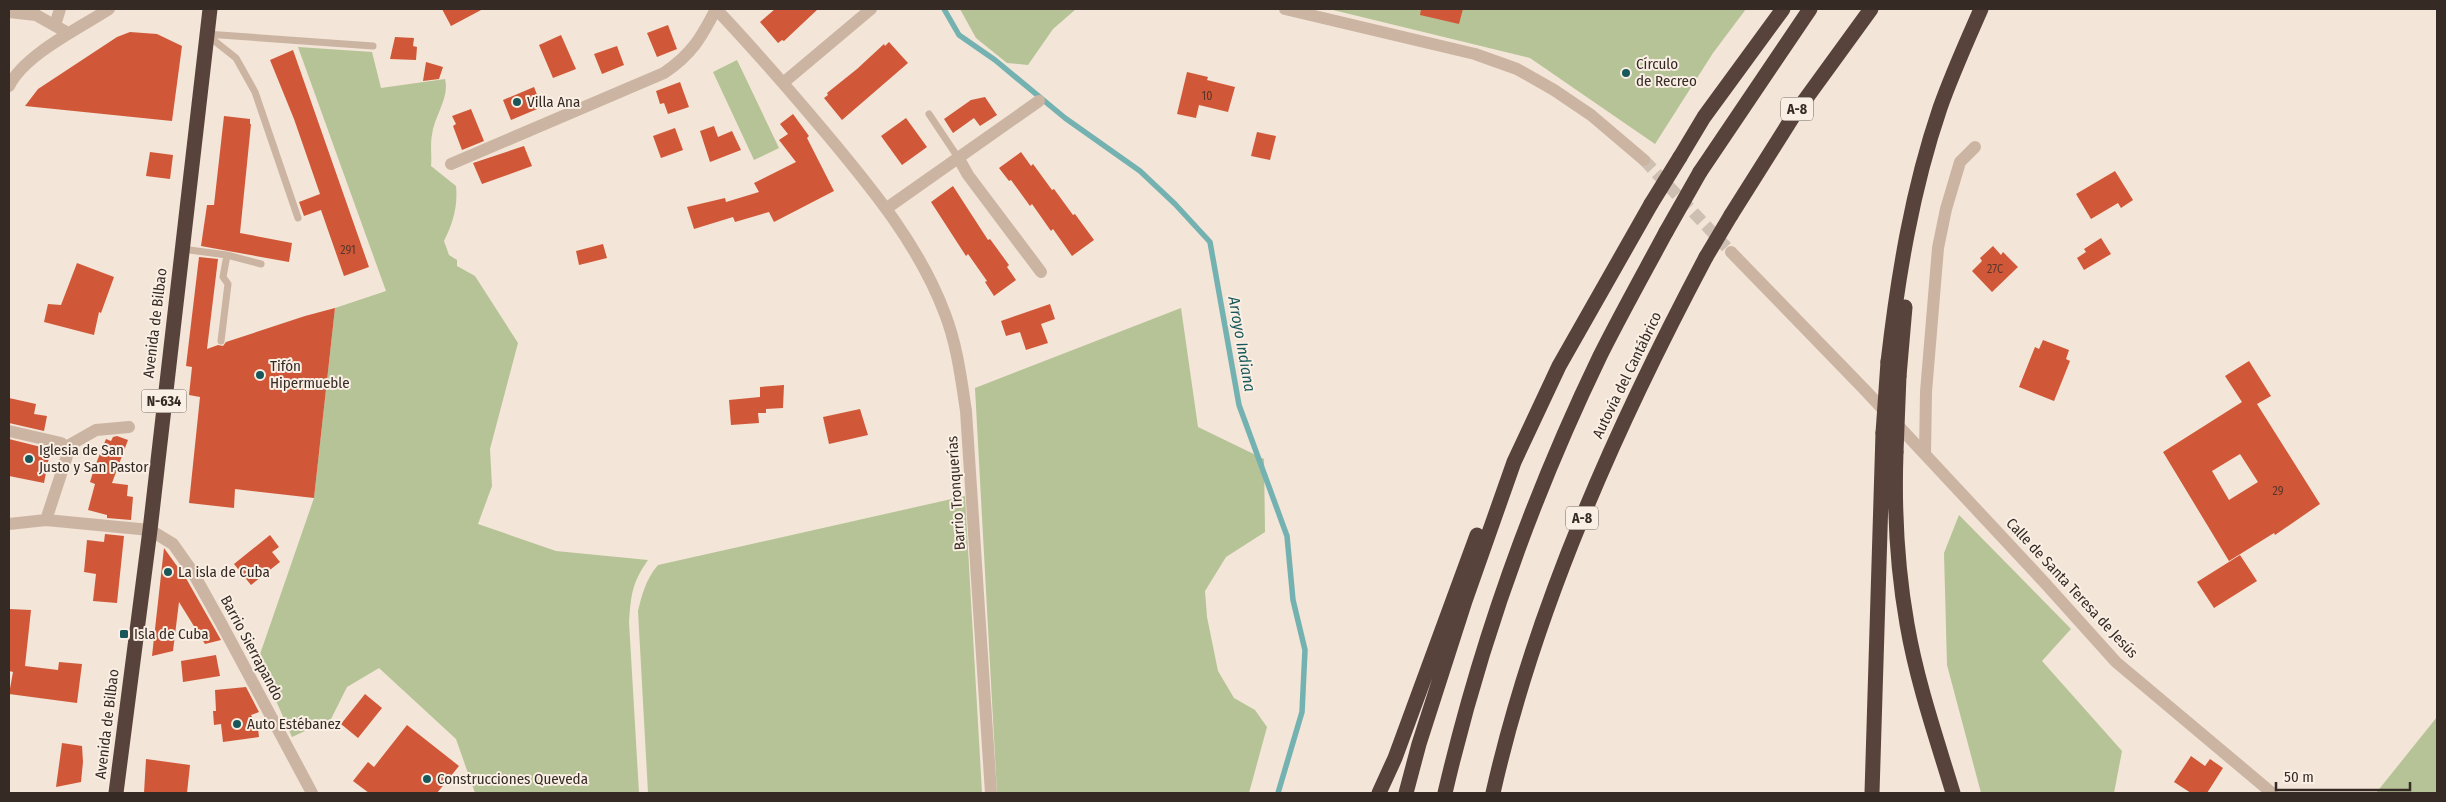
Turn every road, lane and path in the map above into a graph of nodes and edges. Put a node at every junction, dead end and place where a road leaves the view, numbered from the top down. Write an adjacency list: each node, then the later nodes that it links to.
1 (60, 9): 12 (street)
2 (109, 9): 13 (street)
3 (210, 9): 14 (highway, Avenida de Bilbao / N-634)
4 (716, 9): 16 (street, Barrio Tronquerías); 24 (street, Barrio Tronquerías)
5 (871, 9): 16 (street)
6 (1285, 9): 23 (street)
7 (1783, 9): 37 (highway, bridge)
8 (1810, 9): 46 (highway, Autovía del Cantábrico, bridge)
9 (1871, 9): 47 (highway, Autovía del Cantábrico / A-8, bridge)
10 (1981, 9): 20 (highway)
11 (9, 12): 12 (street)
12 (56, 25): 13 (street)
13 (68, 33): 17 (street)
14 (206, 34): 15 (lane); 26 (lane); 27 (highway, Avenida de Bilbao / N-634)
15 (373, 46)
16 (783, 82): 25 (street, Barrio Tronquerías)
17 (9, 86)
18 (1039, 101): 22 (street)
19 (929, 114): 22 (lane)
20 (1929, 143): 48 (highway, bridge); 49 (highway, bridge)
21 (1975, 147): 36 (street)
22 (959, 159): 25 (street); 31 (street)
23 (1644, 160)
24 (451, 164)
25 (887, 208): 43 (street, Barrio Tronquerías)
26 (298, 218)
27 (181, 249): 29 (lane); 40 (highway, Avenida de Bilbao / N-634)
28 (1732, 252): 36 (street, Calle de Santa Teresa de Jesús)
29 (226, 255): 30 (lane); 32 (lane)
30 (261, 264)
31 (1041, 272)
32 (220, 341)
33 (129, 427): 35 (street)
34 (9, 431): 35 (street)
35 (66, 447): 38 (street)
36 (1925, 454): 50 (street, Calle de Santa Teresa de Jesús)
37 (1514, 462): 44 (highway); 45 (highway)
38 (46, 520): 39 (street); 40 (street)
39 (9, 524)
40 (150, 530): 41 (highway, Avenida de Bilbao / N-634); 42 (street, Barrio Sierrapando)
41 (116, 793)
42 (312, 793)
43 (991, 793)
44 (1379, 793)
45 (1406, 793)
46 (1445, 793)
47 (1493, 793)
48 (1872, 793)
49 (1954, 793)
50 (2272, 793)

